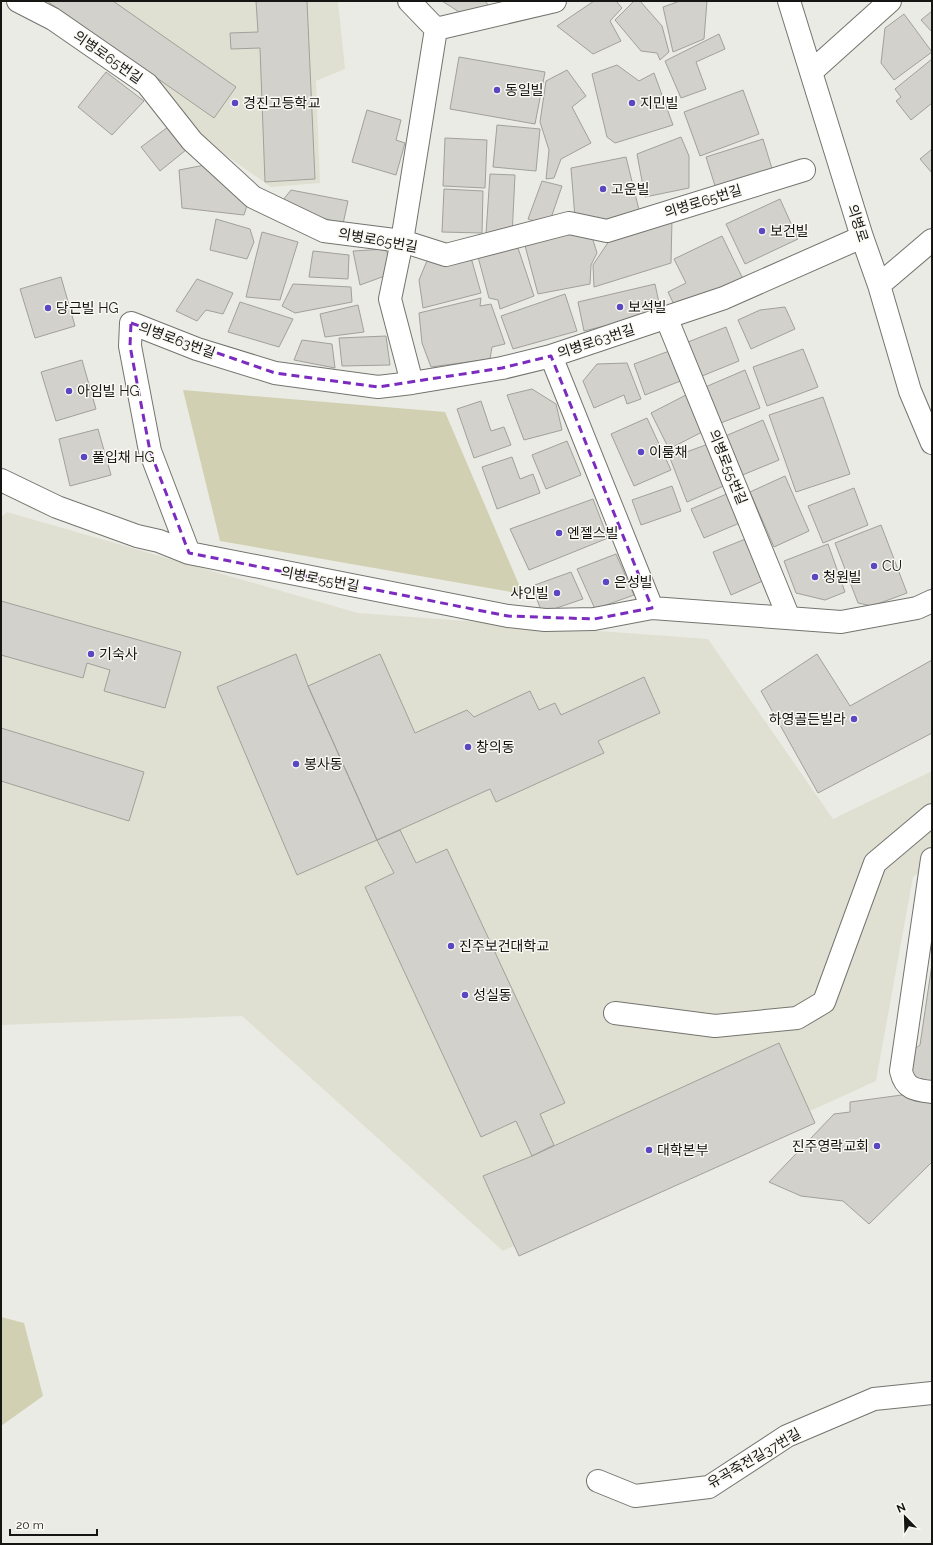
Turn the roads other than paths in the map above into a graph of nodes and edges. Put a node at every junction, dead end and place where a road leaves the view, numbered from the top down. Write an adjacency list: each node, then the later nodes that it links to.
1 (18, 1): 11 (street, 의병로65번길)
2 (409, 1): 6 (street)
3 (555, 1): 6 (street)
4 (789, 1): 7 (street, 의병로)
5 (890, 1): 7 (street)
6 (436, 29): 11 (street)
7 (811, 72): 9 (street, 의병로)
8 (804, 170): 11 (street, 의병로65번길)
9 (862, 237): 12 (street, 의병로); 13 (street, 의병로63번길)
10 (932, 240): 12 (street)
11 (402, 241): 15 (street)
12 (879, 285): 16 (street, 의병로)
13 (666, 317): 14 (street, 의병로63번길); 21 (street, 의병로55번길)
14 (551, 356): 15 (street, 의병로63번길); 20 (street)
15 (412, 383): 18 (street, 의병로63번길)
16 (932, 443)
17 (1, 480): 18 (street, 의병로55번길)
18 (189, 554): 20 (street, 의병로55번길)
19 (932, 601): 21 (street, 의병로55번길)
20 (652, 608): 21 (street, 의병로55번길)
21 (789, 618)
22 (932, 815): 24 (street)
23 (932, 859): 25 (street)
24 (615, 1013)
25 (932, 1092)
26 (932, 1393): 27 (street, 유곡죽전길37번길)
27 (598, 1481)

